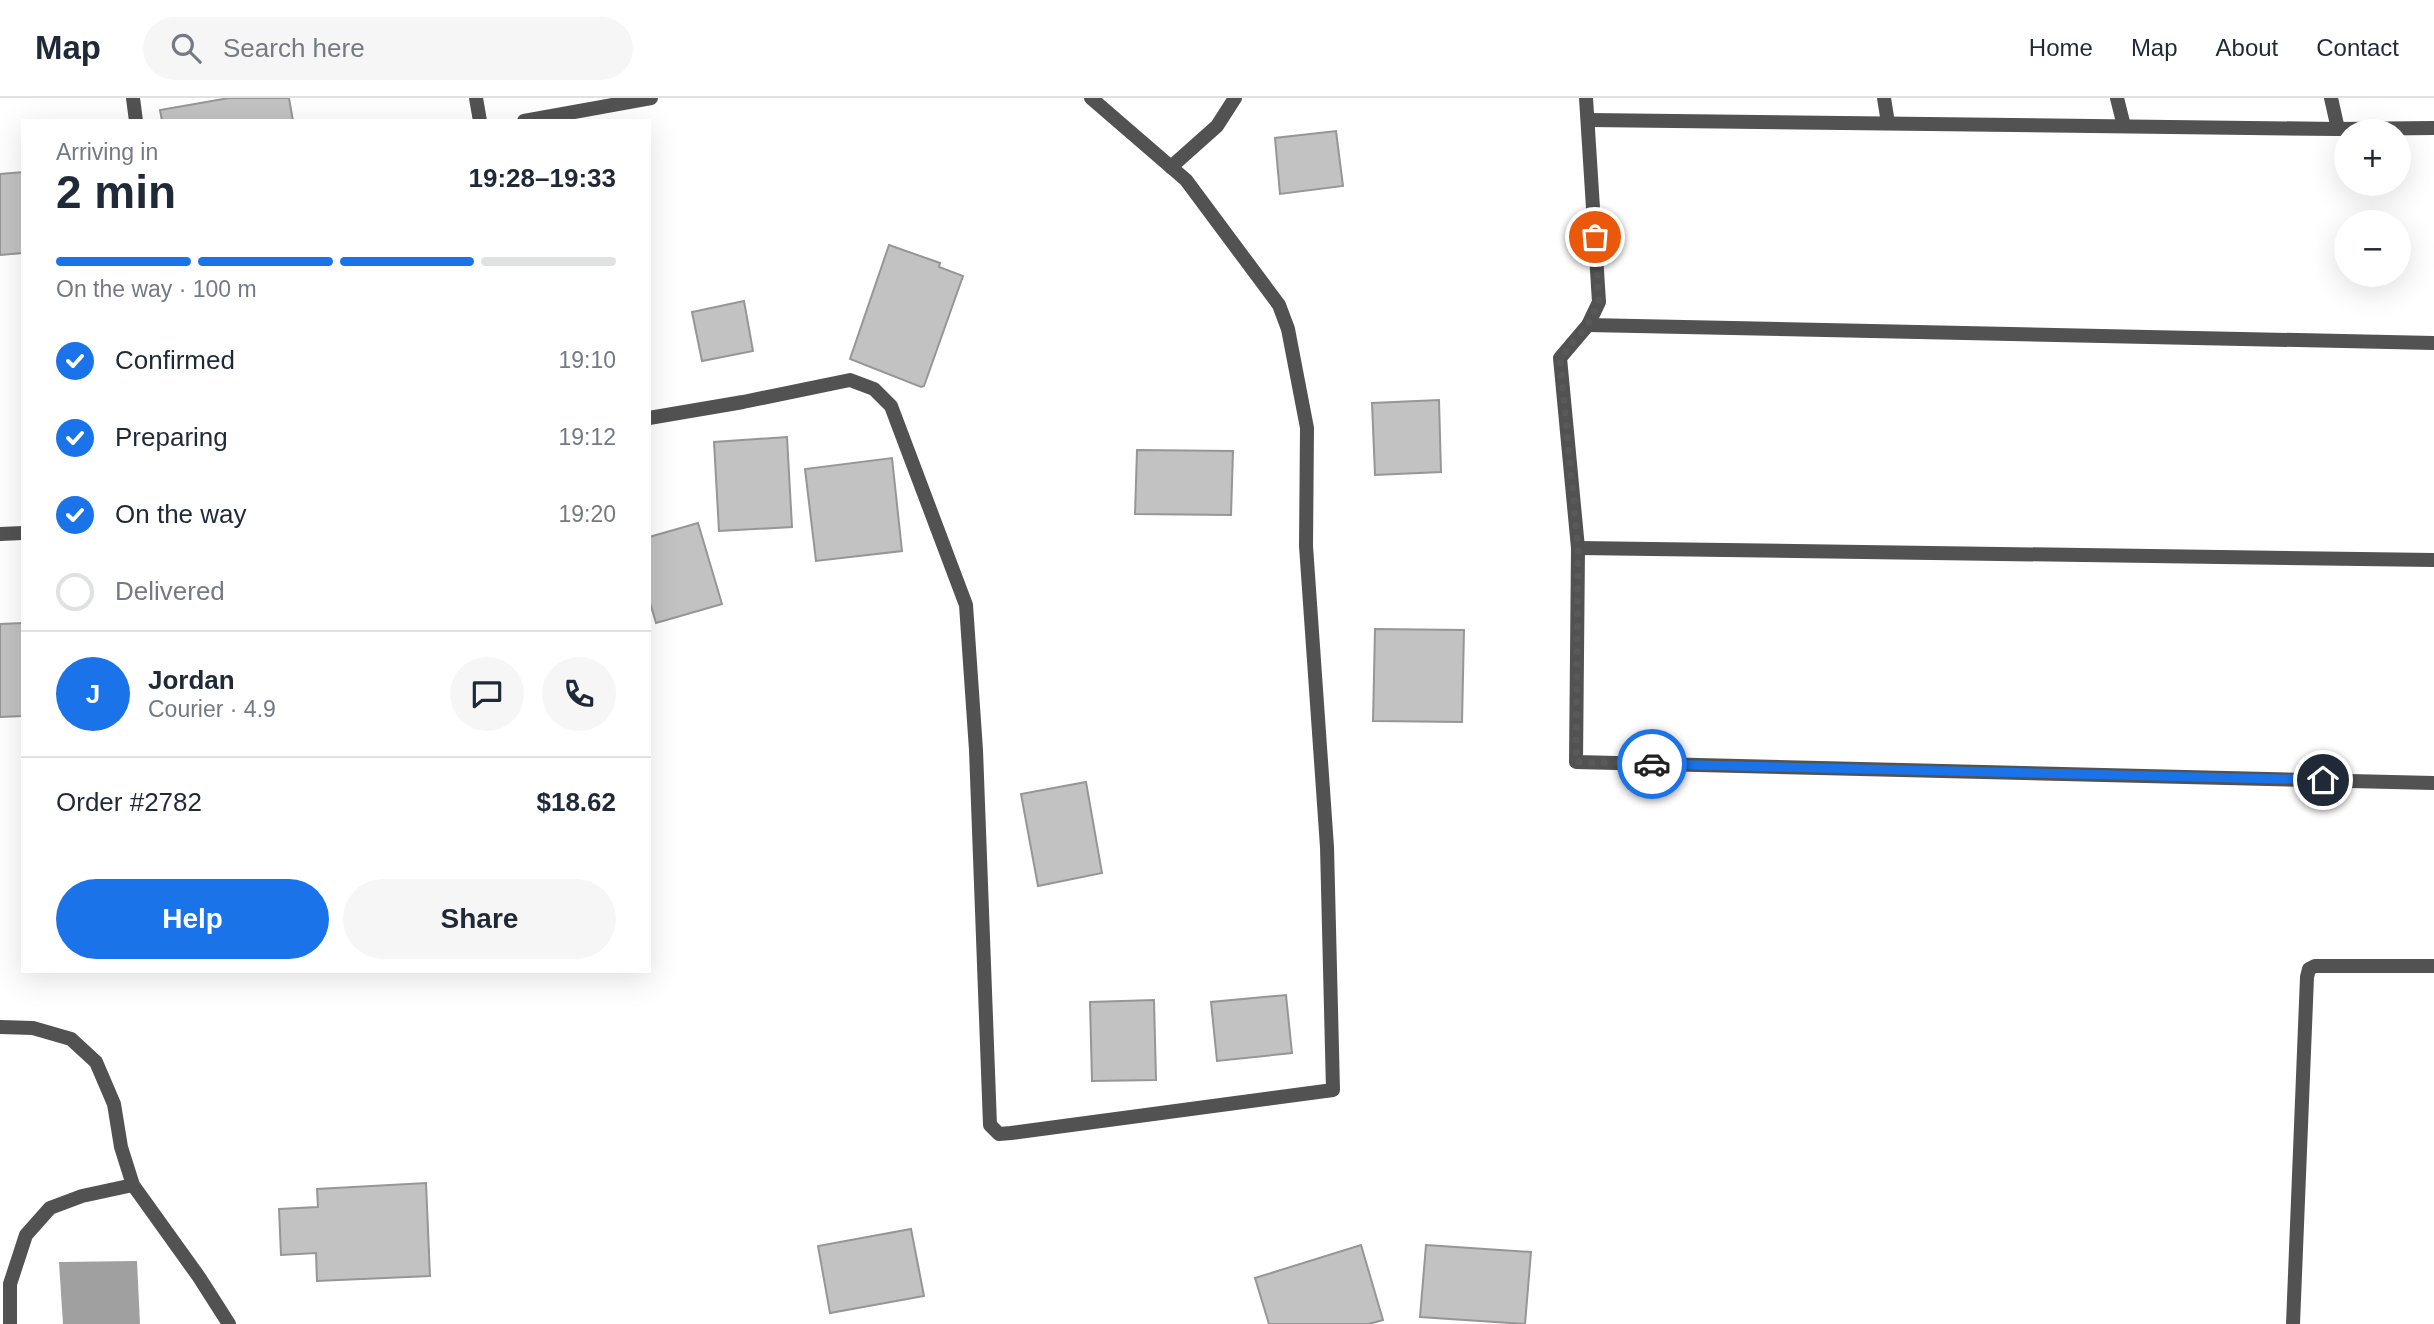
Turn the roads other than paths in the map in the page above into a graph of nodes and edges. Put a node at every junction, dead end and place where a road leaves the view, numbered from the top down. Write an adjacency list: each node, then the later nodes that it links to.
1 (133, 98): 10 (street)
2 (475, 98): 11 (street)
3 (652, 98): 12 (street)
4 (1090, 98): 20 (street)
5 (1235, 98): 20 (street)
6 (1586, 98): 14 (street)
7 (1884, 98): 15 (street)
8 (2117, 98): 16 (street)
9 (2331, 98): 13 (street)
10 (136, 119)
11 (480, 119)
12 (535, 119)
13 (2336, 119)
14 (1589, 120): 15 (street); 21 (street)
15 (1888, 123): 16 (street)
16 (2124, 126): 19 (street)
17 (2411, 128): 18 (street)
18 (2434, 128)
19 (2334, 129)
20 (1171, 167): 23 (street)
21 (1588, 325): 22 (street); 26 (street)
22 (2434, 343)
23 (651, 418)
24 (21, 533): 25 (street)
25 (0, 534)
26 (1578, 548): 27 (street); 28 (street)
27 (2434, 560)
28 (2434, 783)
29 (2434, 966): 34 (street)
30 (0, 1027): 31 (street)
31 (133, 1185): 32 (street); 33 (street)
32 (10, 1324)
33 (229, 1324)
34 (2293, 1324)

